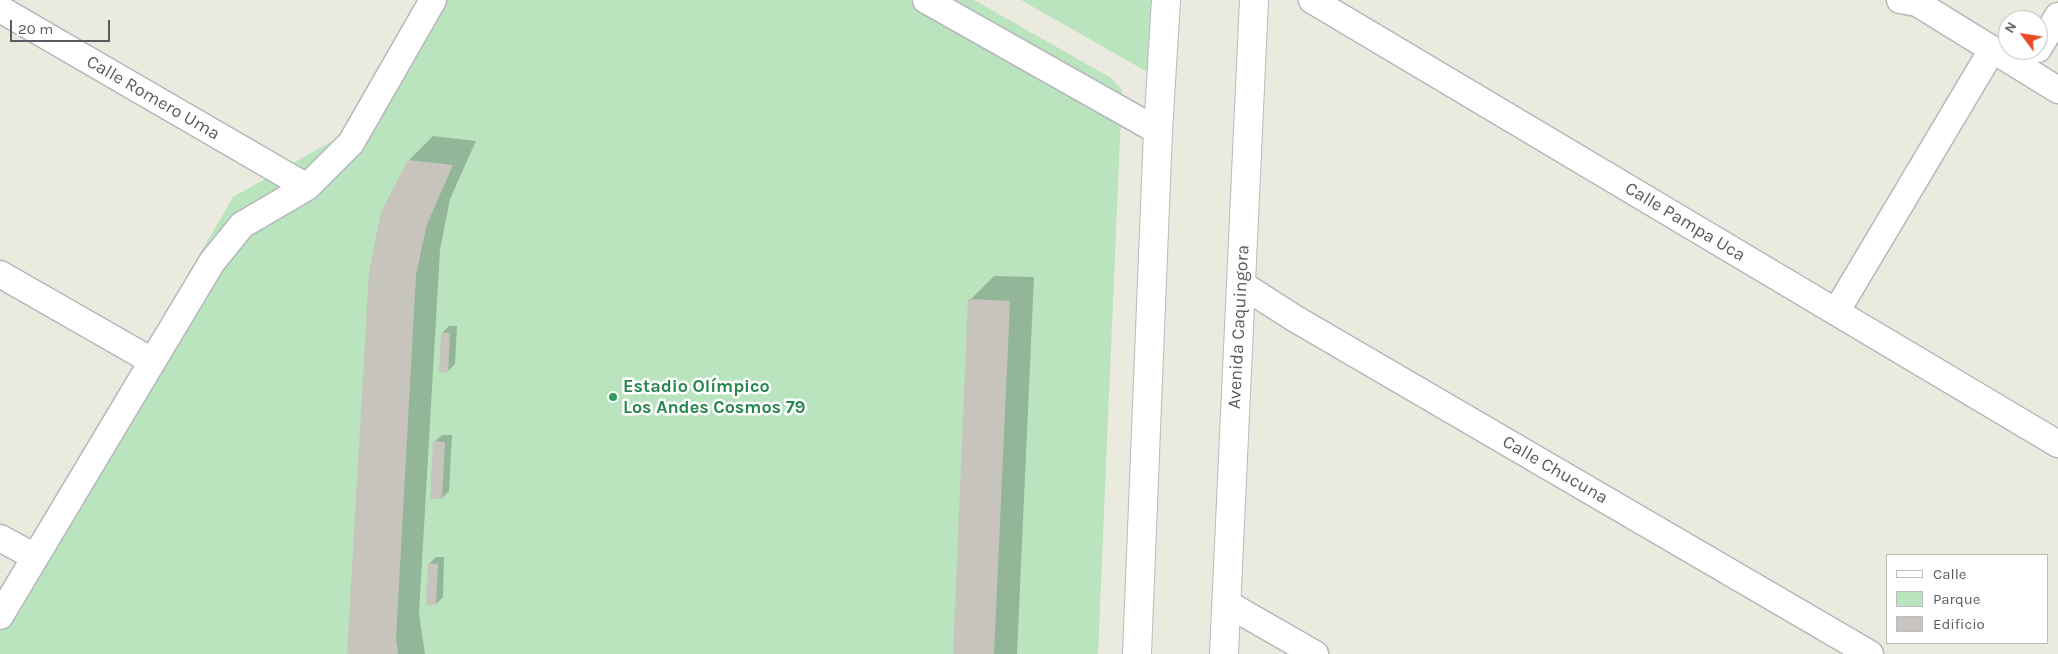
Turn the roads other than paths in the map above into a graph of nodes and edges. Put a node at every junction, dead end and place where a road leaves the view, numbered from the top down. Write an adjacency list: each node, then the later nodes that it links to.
1 (433, 0): 15 (street)
2 (926, 0): 14 (street)
3 (1166, 0): 14 (street)
4 (1254, 0): 17 (street, Avenida Caquingora)
5 (1312, 0): 18 (street, Calle Pampa Uca)
6 (1911, 1): 10 (street)
7 (0, 9): 15 (street, Calle Romero Uma)
8 (2058, 16): 9 (street)
9 (2048, 32)
10 (1992, 50): 11 (street); 18 (street)
11 (1998, 51)
12 (2036, 60): 13 (street)
13 (2058, 90)
14 (1158, 131): 25 (street)
15 (306, 187): 19 (street)
16 (0, 274): 19 (street)
17 (1241, 284): 23 (street, Avenida Caquingora); 28 (street, Calle Chucuna)
18 (1836, 312): 20 (street, Calle Pampa Uca)
19 (152, 361): 22 (street)
20 (2058, 444)
21 (0, 538): 22 (street)
22 (35, 557): 24 (street)
23 (1226, 603): 26 (street, Avenida Caquingora); 27 (street)
24 (0, 616)
25 (1137, 654)
26 (1224, 654)
27 (1315, 654)
28 (1870, 654)

